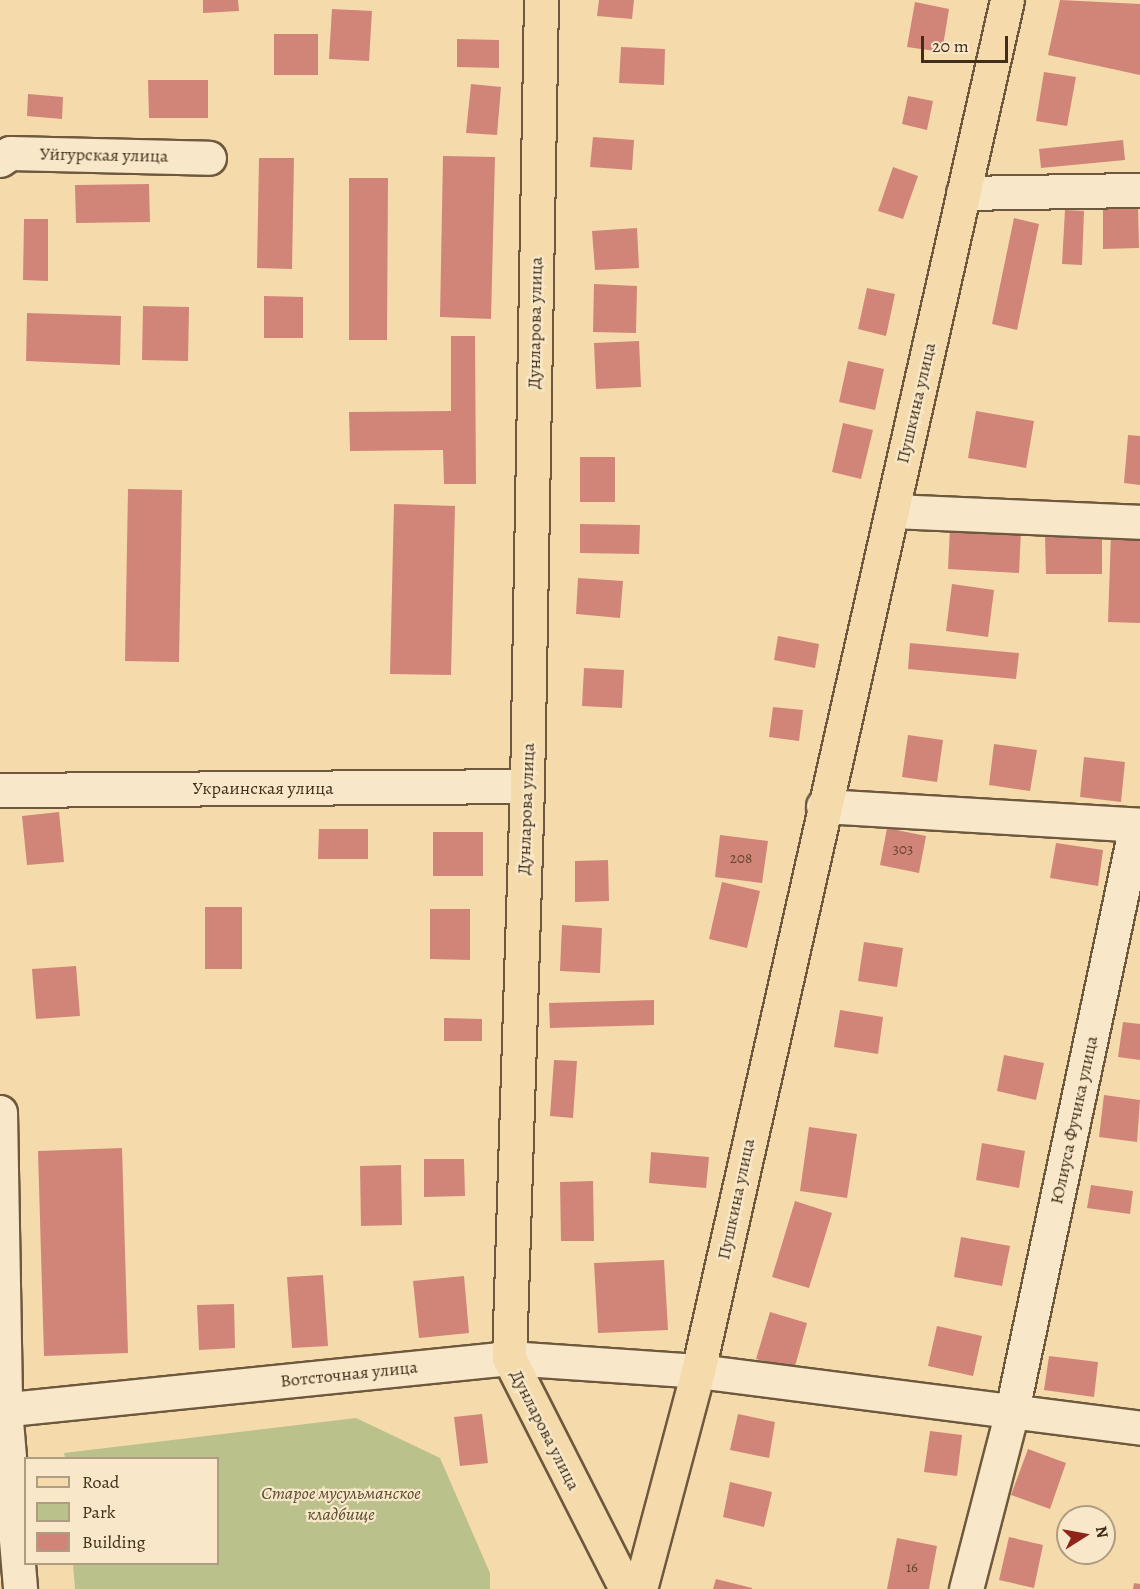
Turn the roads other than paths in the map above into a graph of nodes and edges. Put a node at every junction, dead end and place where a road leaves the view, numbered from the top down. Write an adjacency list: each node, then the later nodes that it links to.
1 (541, 0): 9 (main road, Дунларова улица)
2 (1007, 0): 6 (main road, Пушкина улица)
3 (209, 158): 4 (street, Уйгурская улица)
4 (0, 160)
5 (1140, 190): 6 (street)
6 (963, 193): 7 (main road, Пушкина улица)
7 (892, 511): 8 (street); 11 (main road, Пушкина улица)
8 (1140, 522)
9 (527, 786): 10 (street, Украинская улица); 14 (main road, Дунларова улица)
10 (0, 790)
11 (823, 806): 12 (street); 15 (main road, Пушкина улица)
12 (1138, 825): 17 (street, Юлиуса Фучика улица)
13 (0, 1112): 16 (street)
14 (509, 1358): 15 (street, Вотсточная улица); 16 (street, Вотсточная улица); 20 (main road, Дунларова улица)
15 (698, 1371): 17 (street); 21 (main road, Пушкина улица)
16 (3, 1409): 19 (street)
17 (1011, 1415): 18 (street); 22 (street, Юлиуса Фучика улица)
18 (1140, 1428)
19 (20, 1589)
20 (626, 1589)
21 (640, 1589)
22 (966, 1589)

